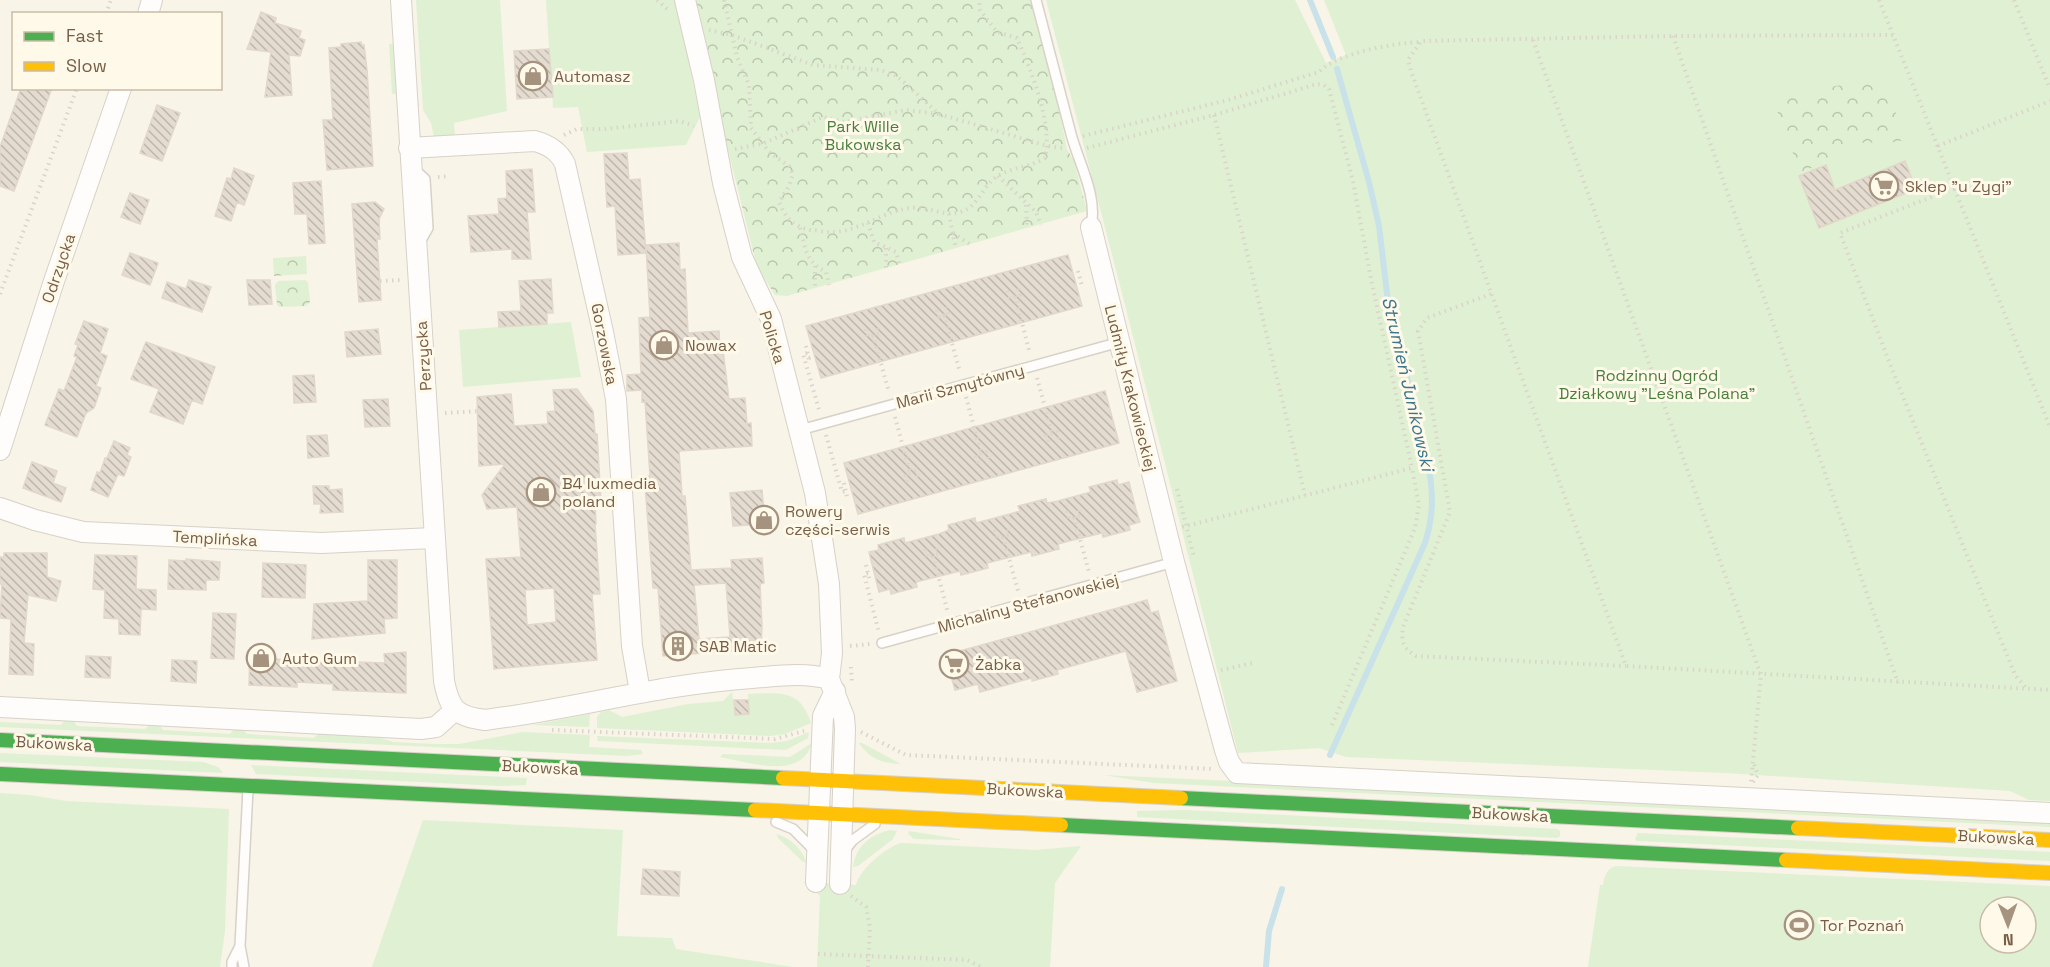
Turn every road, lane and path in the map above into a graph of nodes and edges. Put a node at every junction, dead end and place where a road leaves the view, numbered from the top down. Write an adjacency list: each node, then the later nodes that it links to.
1 (401, 0): 28 (street, Perzycka)
2 (685, 0): 8 (street, Policka)
3 (724, 0): 9 (path)
4 (979, 0): 24 (path)
5 (1036, 0): 37 (lane, Ludmiły Krakowieckiej)
6 (1879, 0): 10 (path)
7 (2014, 0): 14 (path)
8 (690, 20): 9 (path); 20 (street, Policka)
9 (732, 35): 18 (path); 23 (path)
10 (1893, 35): 11 (path); 25 (path)
11 (1673, 36): 12 (path); 104 (path)
12 (1533, 40): 13 (path); 103 (path)
13 (1421, 42): 21 (path); 56 (path)
14 (2050, 89)
15 (75, 90): 55 (path)
16 (120, 90): 70 (street, Odrzycka)
17 (2050, 101): 25 (path)
18 (939, 114): 23 (path); 24 (path)
19 (1214, 115): 26 (path); 73 (path); 78 (path)
20 (713, 126): 22 (path); 27 (street, Policka)
21 (1081, 136)
22 (544, 143): 28 (street); 108 (street, Gorzowska)
23 (762, 144): 27 (path); 38 (path)
24 (1048, 146): 30 (path)
25 (1938, 146): 32 (path)
26 (1084, 149)
27 (718, 152): 67 (street, Policka)
28 (410, 157): 87 (street, Perzycka)
29 (450, 176): 31 (path)
30 (998, 176): 33 (path); 34 (path)
31 (434, 177)
32 (1954, 188): 66 (path); 106 (path)
33 (1026, 204): 36 (path); 39 (path)
34 (949, 214): 35 (path); 40 (path)
35 (868, 223): 38 (path); 42 (path)
36 (1041, 225)
37 (1091, 227): 61 (street, Ludmiły Krakowieckiej)
38 (800, 228): 45 (path)
39 (1028, 229)
40 (953, 233): 41 (path); 43 (path)
41 (970, 245)
42 (886, 248): 44 (path); 46 (path)
43 (956, 249)
44 (900, 265)
45 (815, 266): 50 (path); 52 (path)
46 (886, 268)
47 (1073, 274): 51 (path)
48 (404, 280): 49 (path)
49 (380, 281)
50 (829, 285)
51 (1076, 285)
52 (815, 288)
53 (1018, 288): 54 (path)
54 (1007, 291)
55 (0, 294)
56 (1491, 294): 101 (path); 101 (path)
57 (947, 307): 58 (path)
58 (937, 310)
59 (877, 326): 60 (path)
60 (866, 329)
61 (1119, 342): 67 (lane, Marii Szmytówny); 91 (street, Ludmiły Krakowieckiej)
62 (812, 346): 63 (path)
63 (815, 356)
64 (481, 411): 65 (path)
65 (445, 413)
66 (2050, 427)
67 (800, 430): 105 (street, Policka)
68 (1059, 440): 69 (path)
69 (1048, 442)
70 (0, 450)
71 (989, 460): 72 (path)
72 (978, 463)
73 (1412, 468): 78 (path); 111 (path)
74 (918, 479): 75 (path)
75 (907, 482)
76 (849, 483): 77 (path)
77 (852, 494)
78 (1305, 495): 84 (path)
79 (0, 508): 87 (street, Templińska)
80 (1078, 508): 82 (path)
81 (1066, 511): 82 (path)
82 (1074, 517): 95 (path)
83 (1007, 527): 86 (path)
84 (1180, 528)
85 (995, 530): 86 (path)
86 (1003, 537): 96 (path)
87 (434, 538): 110 (street, Perzycka)
88 (936, 546): 90 (path)
89 (925, 549): 90 (path)
90 (933, 556): 97 (path)
91 (1174, 562): 95 (lane, Michaliny Stefanowskiej); 117 (street, Ludmiły Krakowieckiej)
92 (872, 566): 93 (path)
93 (868, 573): 94 (path); 98 (path)
94 (875, 578)
95 (1093, 585): 96 (lane, Michaliny Stefanowskiej)
96 (1022, 604): 97 (lane, Michaliny Stefanowskiej)
97 (951, 624): 98 (lane, Michaliny Stefanowskiej)
98 (882, 643): 99 (path)
99 (850, 646)
100 (1253, 663): 102 (path)
101 (1626, 666): 103 (path)
102 (1216, 672)
103 (1761, 675): 104 (path); 116 (path)
104 (1898, 683): 106 (path)
105 (832, 685): 108 (street); 121 (street, Policka); 122 (street, Policka)
106 (2027, 688): 107 (path)
107 (2050, 690)
108 (640, 692): 110 (street)
109 (0, 707): 110 (street, Bukowska)
110 (455, 710)
111 (1332, 725)
112 (814, 727): 113 (path)
113 (549, 730)
114 (857, 730): 117 (path)
115 (0, 740): 121 (main road, Bukowska)
116 (1753, 760): 119 (path); 120 (path)
117 (1237, 773): 125 (street)
118 (0, 774): 123 (main road, Bukowska)
119 (1752, 775)
120 (1758, 775)
121 (820, 781): 122 (main road, Bukowska); 126 (street, Policka)
122 (844, 782): 127 (street, Policka); 129 (main road, Bukowska)
123 (244, 783): 124 (main road, Bukowska); 135 (lane)
124 (749, 811): 126 (main road, Bukowska); 130 (lane)
125 (2050, 813)
126 (819, 814): 127 (main road, Bukowska); 130 (street, Policka)
127 (843, 816): 128 (main road, Bukowska); 131 (street, Policka)
128 (889, 818): 131 (lane); 132 (main road, Bukowska)
129 (2050, 840)
130 (817, 854): 133 (street, Policka)
131 (842, 854): 134 (street, Policka)
132 (2050, 873)
133 (816, 882)
134 (840, 884): 137 (path)
135 (240, 946): 138 (lane); 139 (lane)
136 (818, 954): 137 (path)
137 (869, 956): 140 (path); 141 (path)
138 (232, 967)
139 (244, 967)
140 (868, 967)
141 (981, 967)

